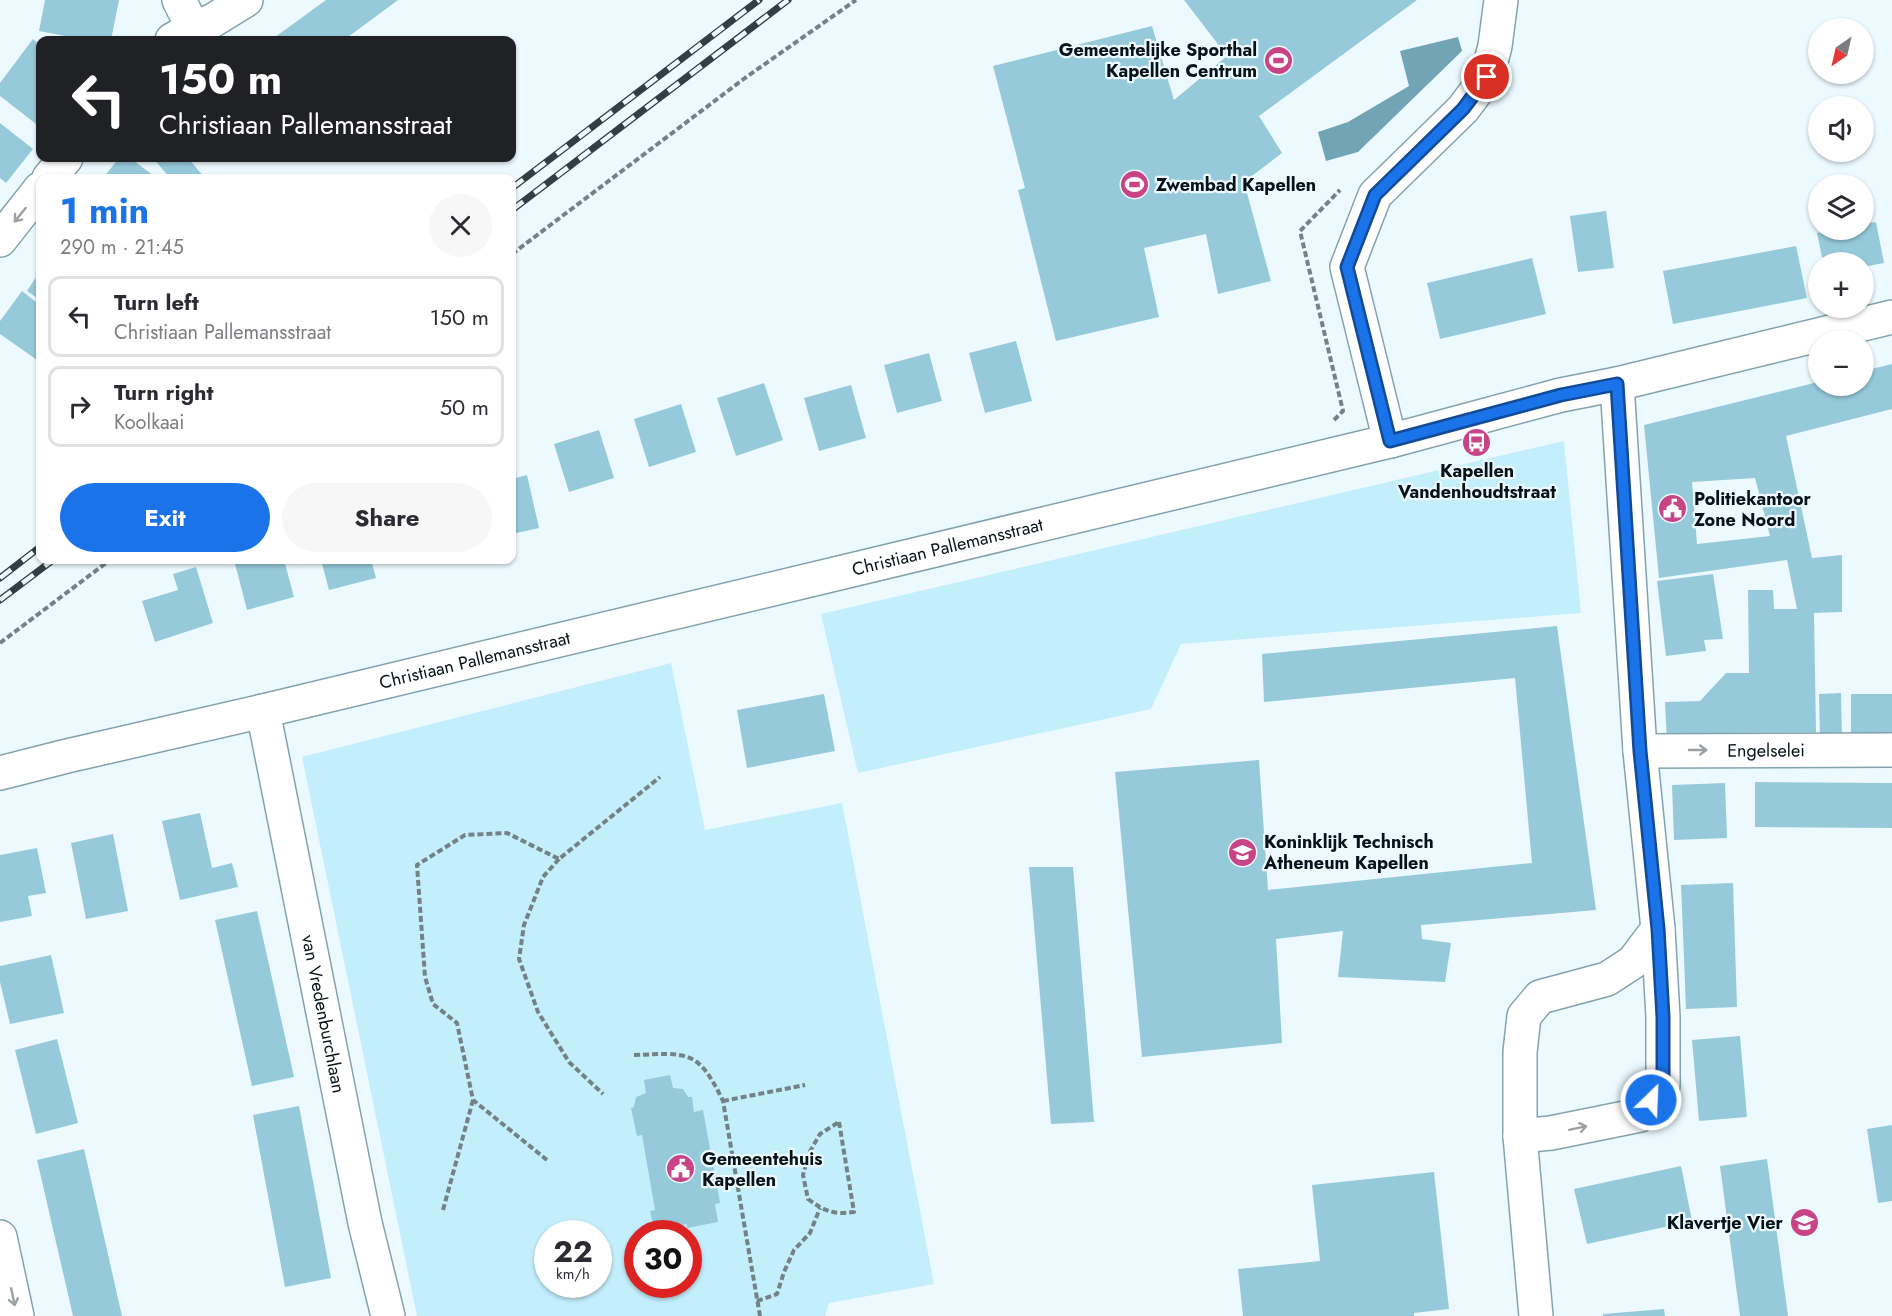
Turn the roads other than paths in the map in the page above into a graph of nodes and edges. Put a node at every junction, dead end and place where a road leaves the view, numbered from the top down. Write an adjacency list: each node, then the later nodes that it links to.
1 (246, 0): 3 (street)
2 (1501, 0): 10 (street)
3 (181, 23)
4 (63, 162): 5 (street)
5 (52, 174)
6 (36, 194): 7 (street, one-way to 7)
7 (0, 240)
8 (1892, 317): 9 (street, Christiaan Pallemansstraat)
9 (1617, 384): 10 (street, Christiaan Pallemansstraat); 13 (street)
10 (1390, 441): 11 (street, Christiaan Pallemansstraat)
11 (263, 711): 14 (street, Christiaan Pallemansstraat); 19 (street, van Vredenburchlaan)
12 (1892, 750): 13 (street, Engelselei, one-way to 12)
13 (1640, 751): 15 (street)
14 (0, 773)
15 (1658, 929): 16 (street); 16 (street, one-way to 15)
16 (1520, 1136): 20 (street)
17 (0, 1237): 18 (street, one-way to 18)
18 (17, 1316)
19 (388, 1316)
20 (1536, 1316)

